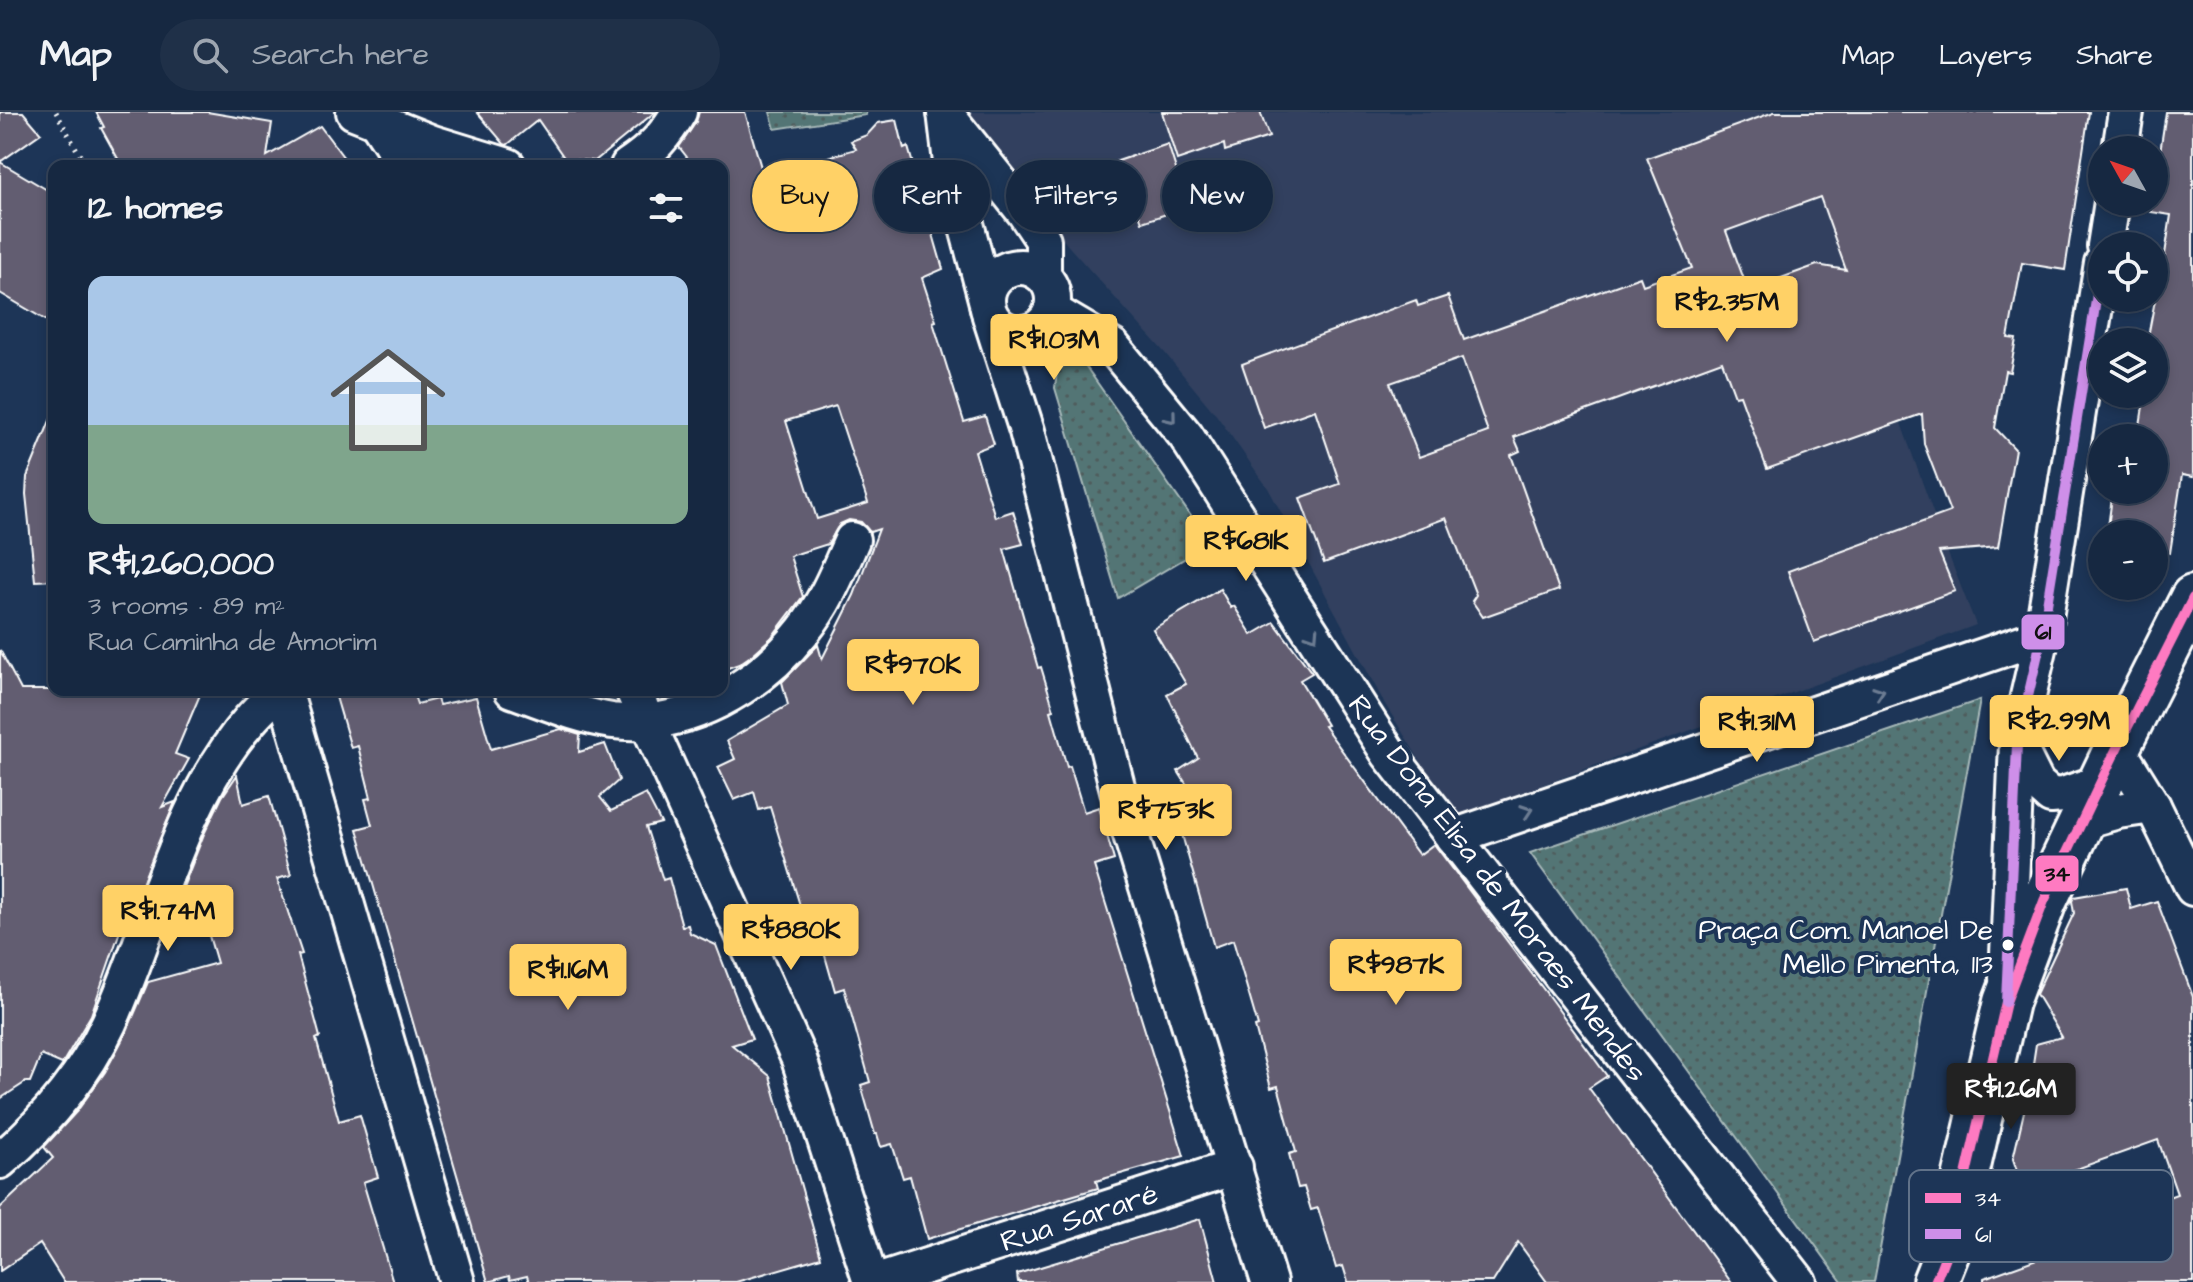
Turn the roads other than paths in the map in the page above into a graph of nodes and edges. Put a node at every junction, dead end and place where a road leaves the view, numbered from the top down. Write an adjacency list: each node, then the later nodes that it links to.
1 (679, 112): 8 (street)
2 (2126, 112): 5 (street)
3 (945, 113): 9 (street); 10 (street)
4 (367, 115): 6 (street); 7 (street)
5 (2122, 136)
6 (401, 160)
7 (488, 160)
8 (637, 160)
9 (1043, 275): 10 (street); 12 (street)
10 (988, 309): 12 (street); 13 (street)
11 (2094, 312): 16 (street)
12 (1040, 322): 13 (street); 26 (street, Rua Dona Elisa de Moraes Mendes, one-way to 26)
13 (1027, 431): 30 (street)
14 (852, 540): 21 (street)
15 (2193, 598): 23 (street)
16 (2042, 636): 22 (street); 26 (street, one-way to 16)
17 (276, 696): 29 (street)
18 (284, 696): 32 (street)
19 (532, 696): 21 (street)
20 (635, 696): 21 (street)
21 (646, 723): 33 (street)
22 (2017, 744): 23 (street); 28 (street)
23 (2109, 765): 24 (street); 25 (street)
24 (2153, 806): 25 (street); 27 (street)
25 (2082, 821): 28 (street)
26 (1453, 837): 35 (street, Rua Dona Elisa de Moraes Mendes)
27 (2193, 888)
28 (2006, 1002): 31 (street)
29 (0, 1161)
30 (1235, 1167): 33 (street, Rua Sararé); 34 (street)
31 (1968, 1170)
32 (457, 1282)
33 (874, 1282)
34 (1269, 1282)
35 (1799, 1282)

